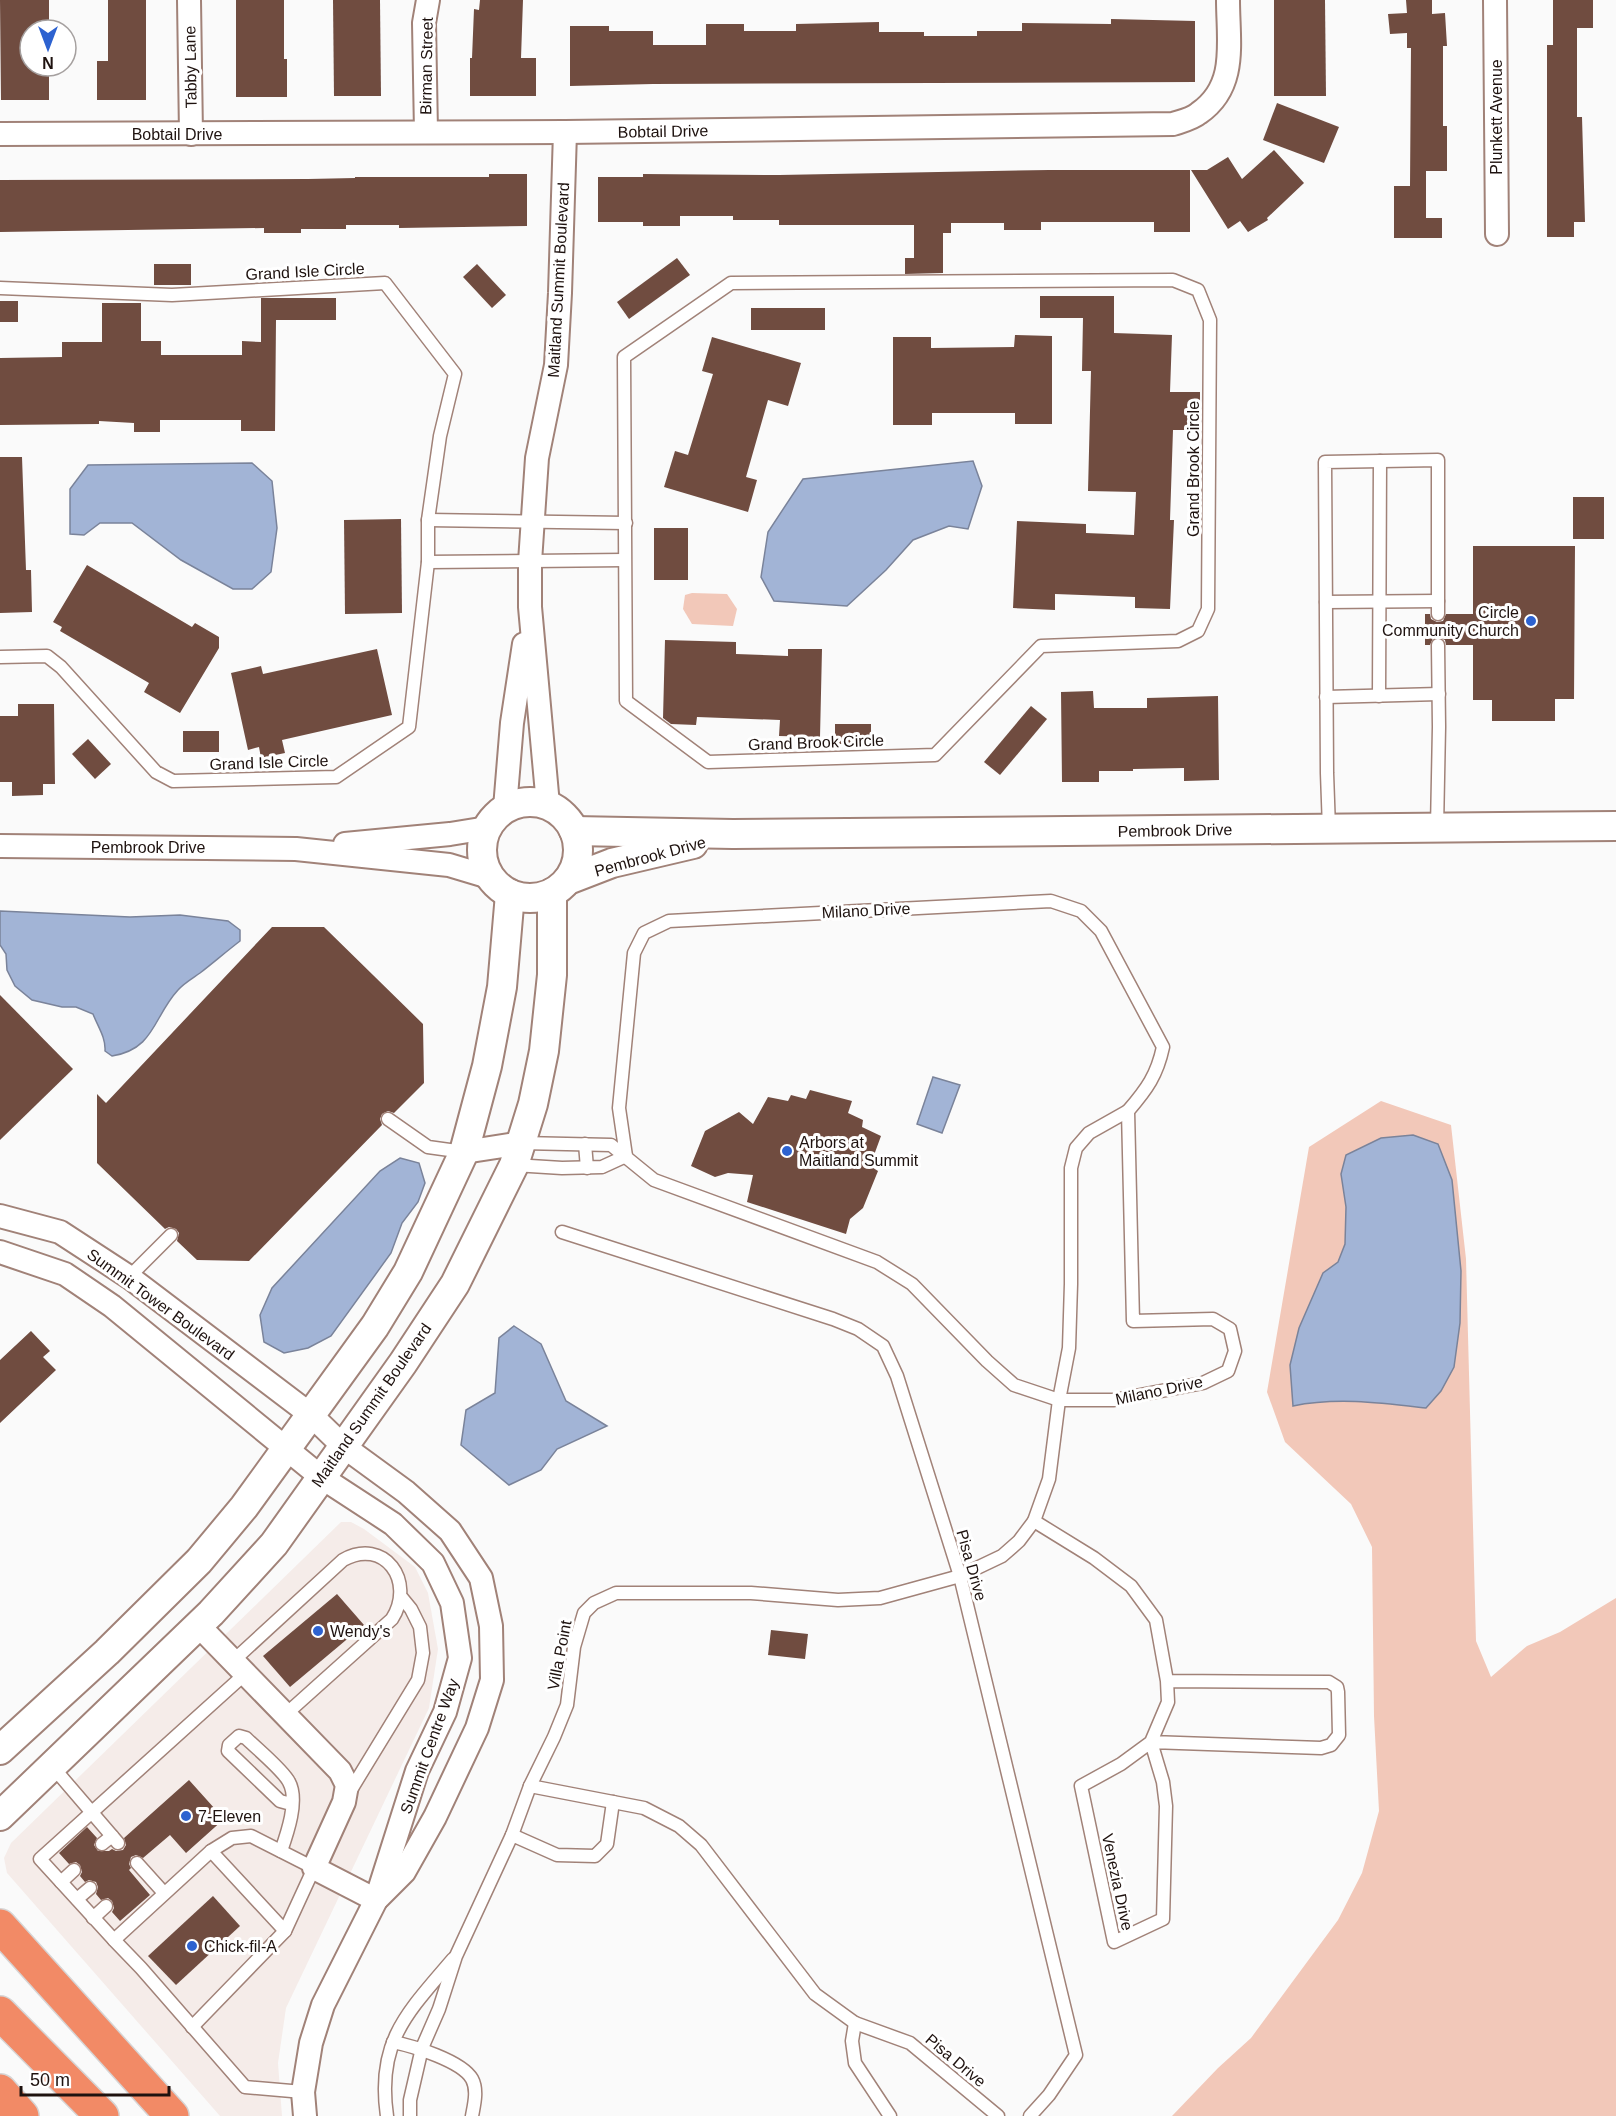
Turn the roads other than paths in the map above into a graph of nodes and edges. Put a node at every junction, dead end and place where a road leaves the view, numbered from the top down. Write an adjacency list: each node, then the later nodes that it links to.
1 (189, 0): 8 (street, Tabby Lane)
2 (428, 0): 5 (street, Birman Street)
3 (1228, 0): 6 (street, Bobtail Drive)
4 (1495, 0): 9 (street, Plunkett Avenue)
5 (426, 132): 6 (street, Bobtail Drive); 8 (street, Bobtail Drive)
6 (565, 132): 13 (street, Maitland Summit Boulevard)
7 (0, 134): 8 (street, Bobtail Drive)
8 (191, 134)
9 (1497, 234)
10 (0, 288): 12 (lane, Grand Isle Circle)
11 (1380, 461): 18 (lane); 18 (lane); 19 (lane)
12 (428, 520): 13 (lane); 16 (lane, Grand Isle Circle)
13 (532, 520): 14 (lane); 17 (street, Maitland Summit Boulevard)
14 (626, 523): 15 (lane, Grand Brook Circle); 15 (lane, Grand Brook Circle)
15 (624, 560): 17 (lane)
16 (428, 562): 17 (lane); 22 (lane, Grand Isle Circle)
17 (530, 562): 20 (street, Maitland Summit Boulevard)
18 (1380, 601): 19 (lane); 24 (lane)
19 (1326, 602): 25 (lane)
20 (530, 607): 26 (street, Maitland Summit Boulevard); 27 (street, Maitland Summit Boulevard)
21 (1438, 645): 23 (lane)
22 (0, 657)
23 (1439, 694): 24 (lane); 30 (lane)
24 (1379, 696): 25 (lane)
25 (1326, 697): 29 (lane)
26 (548, 805): 27 (street); 31 (street)
27 (496, 818): 34 (street, Pembrook Drive); 35 (street)
28 (1616, 826): 30 (street, Pembrook Drive)
29 (1329, 828): 30 (street, Pembrook Drive); 32 (street, Pembrook Drive)
30 (1437, 828)
31 (574, 831): 32 (street, Pembrook Drive); 36 (street)
32 (733, 834): 36 (street, Pembrook Drive)
33 (0, 846): 34 (street, Pembrook Drive)
34 (296, 849): 35 (street, Pembrook Drive)
35 (500, 886): 36 (street); 40 (street)
36 (560, 887): 41 (street, Maitland Summit Boulevard)
37 (1128, 1111): 42 (lane, Milano Drive); 49 (lane, Milano Drive); 49 (lane, Milano Drive)
38 (388, 1119): 40 (lane)
39 (585, 1144): 41 (lane, Milano Drive); 42 (lane, Milano Drive); 43 (lane)
40 (464, 1152): 41 (street, Milano Drive); 50 (street)
41 (518, 1154): 43 (lane, Milano Drive); 51 (street, Maitland Summit Boulevard)
42 (626, 1156): 43 (lane, Milano Drive); 49 (lane, Milano Drive)
43 (587, 1168)
44 (0, 1216): 48 (street, Summit Tower Boulevard)
45 (562, 1232): 55 (lane, Pisa Drive)
46 (171, 1235): 48 (lane)
47 (0, 1251): 52 (street, Summit Tower Boulevard)
48 (129, 1276): 50 (street, Summit Tower Boulevard)
49 (1059, 1400): 54 (lane, Milano Drive)
50 (311, 1415): 51 (street, Summit Centre Way); 52 (street)
51 (343, 1446): 53 (street, Maitland Summit Boulevard); 81 (street, Summit Centre Way)
52 (286, 1450): 53 (street, Summit Centre Way); 62 (street)
53 (321, 1477): 57 (street, Maitland Summit Boulevard); 81 (street, Summit Centre Way)
54 (1034, 1521): 55 (lane, Milano Drive); 59 (lane)
55 (960, 1576): 64 (lane, Villa Point); 104 (lane, Pisa Drive)
56 (402, 1598): 58 (lane); 60 (lane); 65 (lane)
57 (198, 1625): 58 (street); 63 (street, Maitland Summit Boulevard)
58 (239, 1667): 60 (street); 68 (lane)
59 (1167, 1681): 61 (lane); 61 (lane)
60 (285, 1715): 65 (street)
61 (1151, 1742): 61 (lane, Venezia Drive)
62 (0, 1750)
63 (52, 1766): 68 (lane); 69 (street, Maitland Summit Boulevard)
64 (530, 1786): 66 (lane, Pisa Drive); 70 (lane, Villa Point)
65 (344, 1802): 74 (street)
66 (613, 1802): 70 (lane); 89 (lane, Pisa Drive)
67 (291, 1804): 67 (lane); 73 (lane)
68 (91, 1812): 71 (lane); 77 (lane)
69 (0, 1816)
70 (512, 1835): 87 (lane, Villa Point)
71 (111, 1841)
72 (211, 1851): 73 (lane); 79 (lane); 85 (lane)
73 (281, 1851): 74 (lane)
74 (314, 1868): 81 (street); 85 (lane)
75 (74, 1870): 77 (lane)
76 (138, 1871): 79 (lane)
77 (61, 1882): 80 (lane)
78 (90, 1888): 80 (lane)
79 (164, 1893): 86 (lane)
80 (77, 1899): 83 (lane)
81 (376, 1900): 94 (street, Summit Centre Way)
82 (106, 1906): 83 (lane)
83 (93, 1917): 86 (lane)
84 (0, 1926): 97 (highway)
85 (285, 1931): 90 (lane)
86 (114, 1940): 90 (lane)
87 (456, 1956): 91 (lane, Villa Point); 92 (lane, Villa Point)
88 (0, 2013): 96 (highway)
89 (855, 2023): 102 (lane); 103 (lane, Pisa Drive)
90 (192, 2027): 94 (lane)
91 (393, 2042): 92 (lane); 99 (lane, Villa Point)
92 (422, 2049): 100 (lane, Villa Point); 101 (lane)
93 (0, 2091): 95 (highway)
94 (303, 2092): 98 (street, Summit Centre Way)
95 (22, 2116)
96 (102, 2116)
97 (172, 2116)
98 (305, 2116)
99 (387, 2116)
100 (410, 2116)
101 (472, 2116)
102 (890, 2116)
103 (998, 2116)
104 (1030, 2116)

